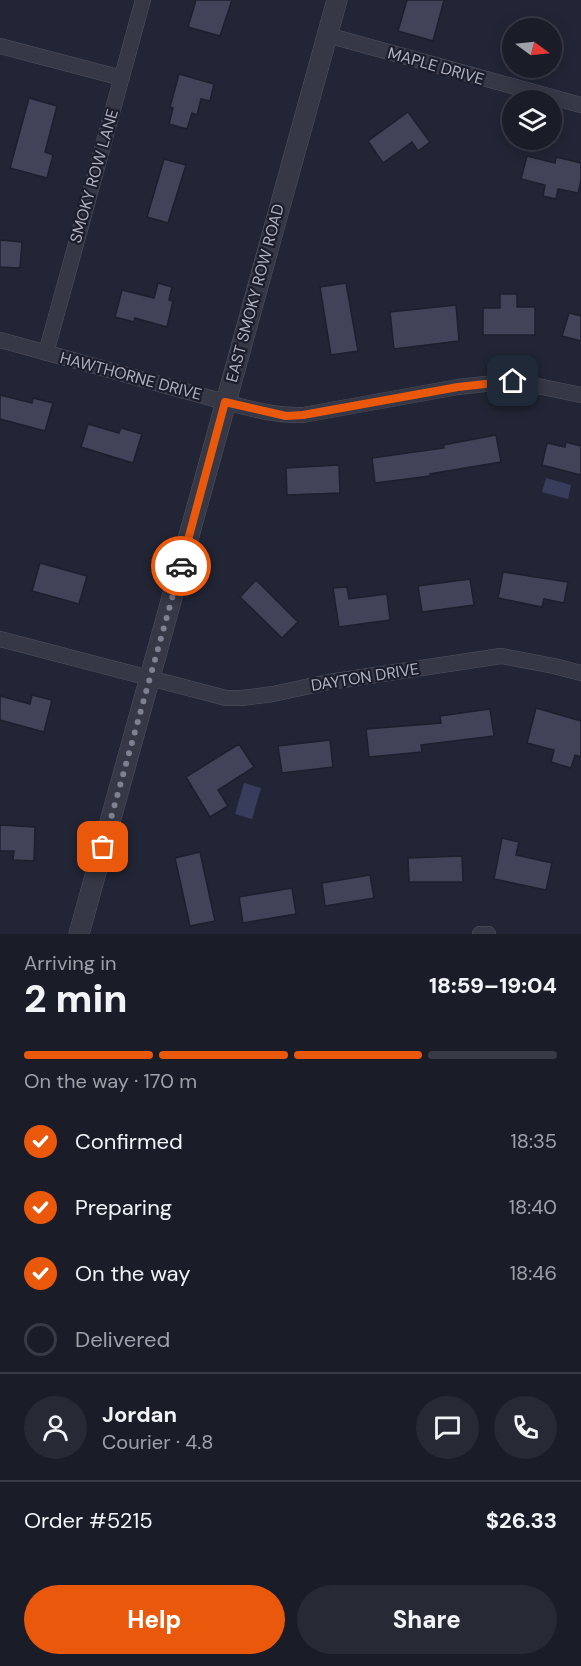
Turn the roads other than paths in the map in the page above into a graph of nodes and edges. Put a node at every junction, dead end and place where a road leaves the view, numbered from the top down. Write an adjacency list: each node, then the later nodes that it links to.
1 (143, 0): 5 (street, SMOKY ROW LANE)
2 (337, 0): 3 (street, EAST SMOKY ROW ROAD)
3 (327, 35): 6 (street, MAPLE DRIVE); 10 (street, EAST SMOKY ROW ROAD)
4 (0, 46): 5 (street)
5 (122, 78): 8 (street, SMOKY ROW LANE)
6 (581, 105)
7 (0, 340): 8 (street, HAWTHORNE DRIVE)
8 (46, 353): 10 (street, HAWTHORNE DRIVE)
9 (581, 395): 10 (street, HAWTHORNE DRIVE)
10 (225, 402): 13 (street, EAST SMOKY ROW ROAD)
11 (0, 639): 13 (street, DAYTON DRIVE)
12 (581, 673): 13 (street, DAYTON DRIVE)
13 (150, 678): 14 (street, EAST SMOKY ROW ROAD)
14 (79, 934)
15 (480, 934): 16 (street)
16 (488, 934)

